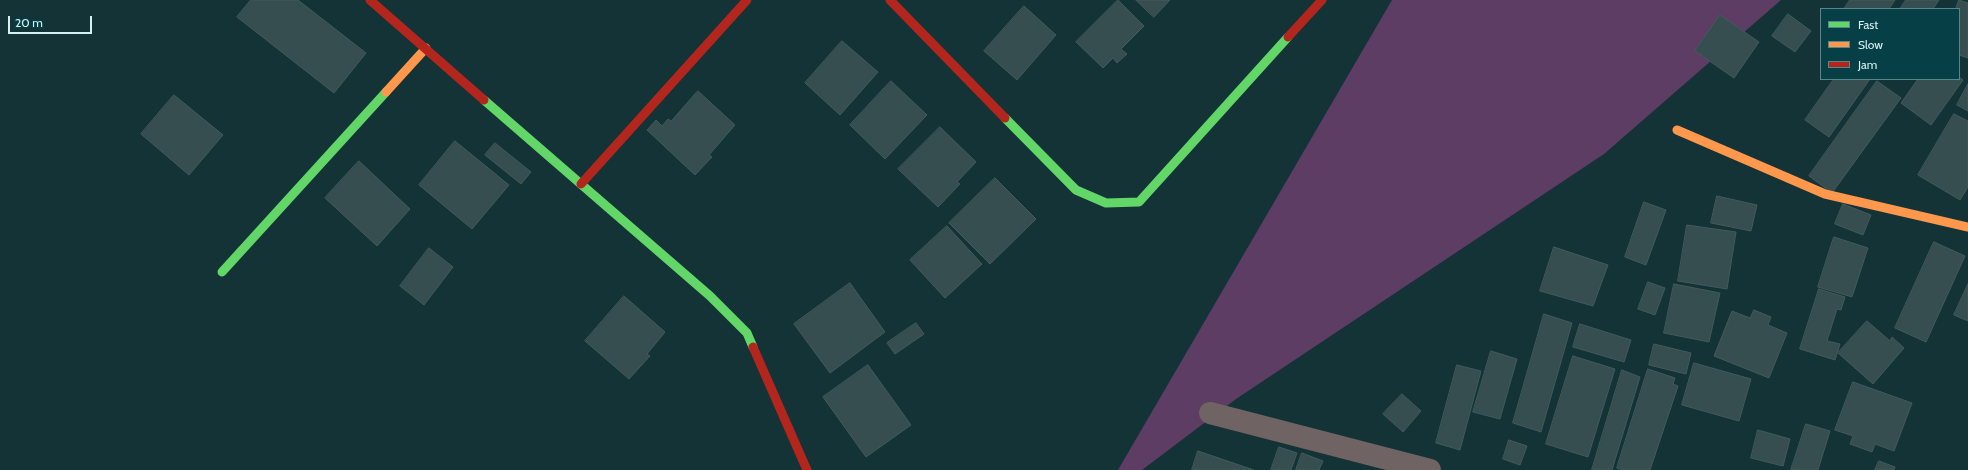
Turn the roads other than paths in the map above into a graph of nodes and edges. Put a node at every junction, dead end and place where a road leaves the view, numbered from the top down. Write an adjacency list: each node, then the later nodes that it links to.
1 (370, 0): 5 (street)
2 (747, 0): 7 (street)
3 (890, 0): 4 (street)
4 (1322, 0)
5 (426, 48): 7 (street); 9 (street)
6 (1677, 130): 8 (street)
7 (581, 184): 11 (street)
8 (1968, 227)
9 (222, 272)
10 (1210, 413): 12 (street)
11 (807, 470)
12 (1430, 470)

